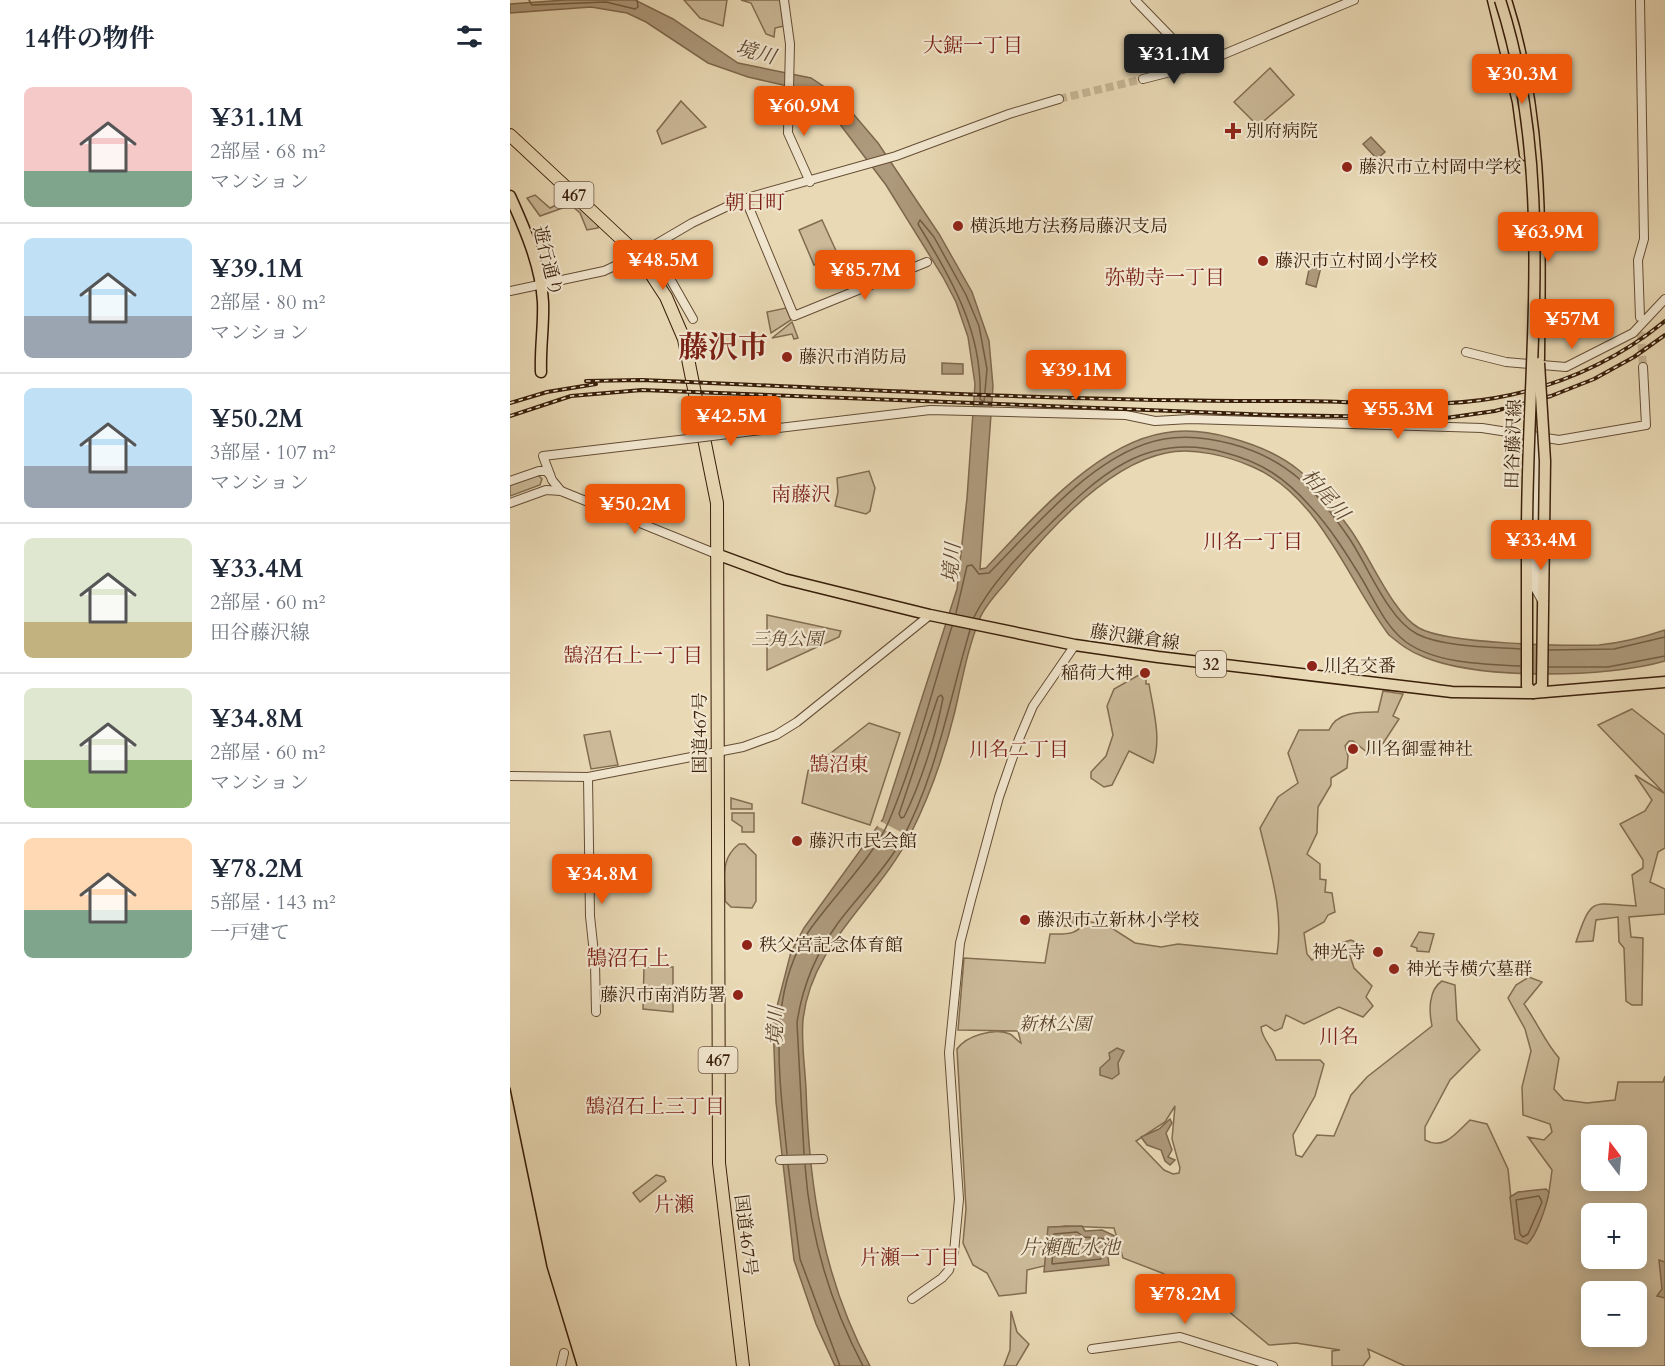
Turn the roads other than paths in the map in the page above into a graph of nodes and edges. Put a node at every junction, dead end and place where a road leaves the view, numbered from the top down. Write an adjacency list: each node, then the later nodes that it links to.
1 (784, 0): 13 (street)
2 (1135, 0): 9 (street)
3 (1354, 0): 9 (street)
4 (1493, 0): 14 (main road, bridge)
5 (1500, 0): 14 (main road, 田谷藤沢線, bridge)
6 (1506, 0): 14 (main road, 田谷藤沢線)
7 (1512, 0): 14 (main road)
8 (1640, 0): 23 (street)
9 (1198, 65): 10 (street)
10 (1143, 79)
11 (1059, 99): 13 (street)
12 (510, 135): 18 (highway, 国道467号 / 467)
13 (810, 182): 16 (street)
14 (1536, 187): 36 (main road, 田谷藤沢線, bridge); 37 (main road, 田谷藤沢線, bridge)
15 (510, 196): 20 (main road, 遊行通り)
16 (745, 198): 17 (street); 19 (street)
17 (648, 249): 18 (street); 24 (street)
18 (634, 257): 20 (street); 34 (highway, 国道467号 / 467)
19 (927, 262)
20 (541, 285): 21 (street); 27 (main road, 遊行通り)
21 (510, 291)
22 (1665, 299): 25 (street)
23 (1640, 317)
24 (693, 320)
25 (1466, 352)
26 (1643, 367): 28 (street)
27 (541, 372)
28 (1536, 437): 29 (street, bridge); 35 (street)
29 (551, 476): 30 (street); 31 (street); 32 (street)
30 (510, 481)
31 (546, 490): 32 (street); 33 (street)
32 (561, 491): 34 (street)
33 (510, 503)
34 (719, 555): 38 (main road, 藤沢鎌倉線 / 32); 43 (highway, 国道467号 / 467)
35 (1535, 588): 36 (street); 37 (street)
36 (1544, 604): 39 (main road, 田谷藤沢線)
37 (1526, 614): 39 (main road); 42 (main road, 田谷藤沢線)
38 (930, 615): 40 (main road, 藤沢鎌倉線 / 32); 43 (street)
39 (1543, 617): 42 (main road, 田谷藤沢線)
40 (1075, 645): 42 (main road, 藤沢鎌倉線 / 32); 49 (street)
41 (1665, 682): 42 (main road, 藤沢鎌倉線 / 32)
42 (1533, 693)
43 (718, 752): 45 (street); 53 (highway, 国道467号 / 467)
44 (510, 776): 45 (street)
45 (588, 777): 46 (street)
46 (596, 1012)
47 (823, 1159): 48 (street)
48 (780, 1160)
49 (912, 1299)
50 (1092, 1349): 54 (street)
51 (564, 1353): 52 (street)
52 (561, 1366)
53 (743, 1366)
54 (1273, 1366)

